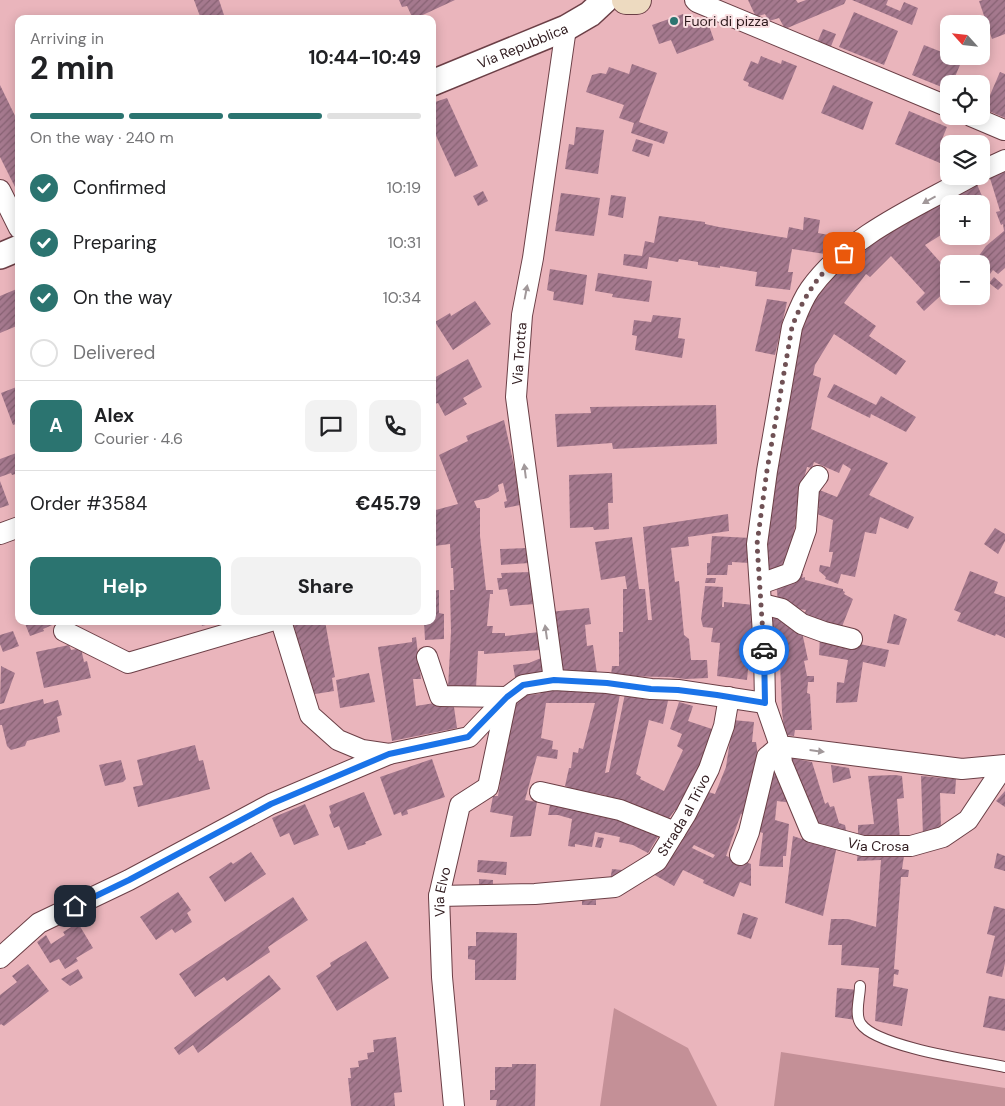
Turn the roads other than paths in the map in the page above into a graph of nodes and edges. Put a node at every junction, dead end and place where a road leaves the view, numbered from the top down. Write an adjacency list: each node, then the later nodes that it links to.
1 (605, 0): 5 (street, Via Repubblica)
2 (626, 0): 3 (main road)
3 (637, 0)
4 (695, 0): 7 (street)
5 (566, 28): 6 (street, Via Repubblica); 27 (street, Via Trotta, one-way to 5)
6 (436, 81)
7 (940, 103)
8 (990, 124): 9 (street)
9 (1004, 130)
10 (1005, 160): 11 (street)
11 (990, 167)
12 (956, 185): 20 (street, Via Crosa, one-way to 20)
13 (0, 190): 14 (street)
14 (15, 220)
15 (15, 250): 16 (street)
16 (0, 256)
17 (818, 476): 20 (street)
18 (15, 528): 19 (street)
19 (0, 534)
20 (760, 584): 21 (street, Via Crosa)
21 (762, 604): 25 (street); 30 (street, Via Crosa)
22 (257, 625): 24 (street)
23 (281, 625): 32 (street)
24 (64, 631)
25 (852, 639)
26 (427, 657): 28 (street)
27 (554, 680): 28 (street); 29 (street)
28 (507, 697): 32 (street); 37 (street, Via Elvo)
29 (729, 697): 30 (street); 35 (street, Strada al Trivo)
30 (765, 703): 31 (street, Via Crosa)
31 (780, 746): 33 (street, Via Crosa, one-way to 33); 33 (street, Via Crosa); 36 (street)
32 (389, 754): 38 (street)
33 (1005, 766)
34 (540, 792): 35 (street)
35 (675, 832): 37 (street, Strada al Trivo)
36 (740, 855)
37 (439, 896): 41 (street, Via Elvo)
38 (0, 958)
39 (860, 986): 40 (lane)
40 (1005, 1066)
41 (454, 1106)

